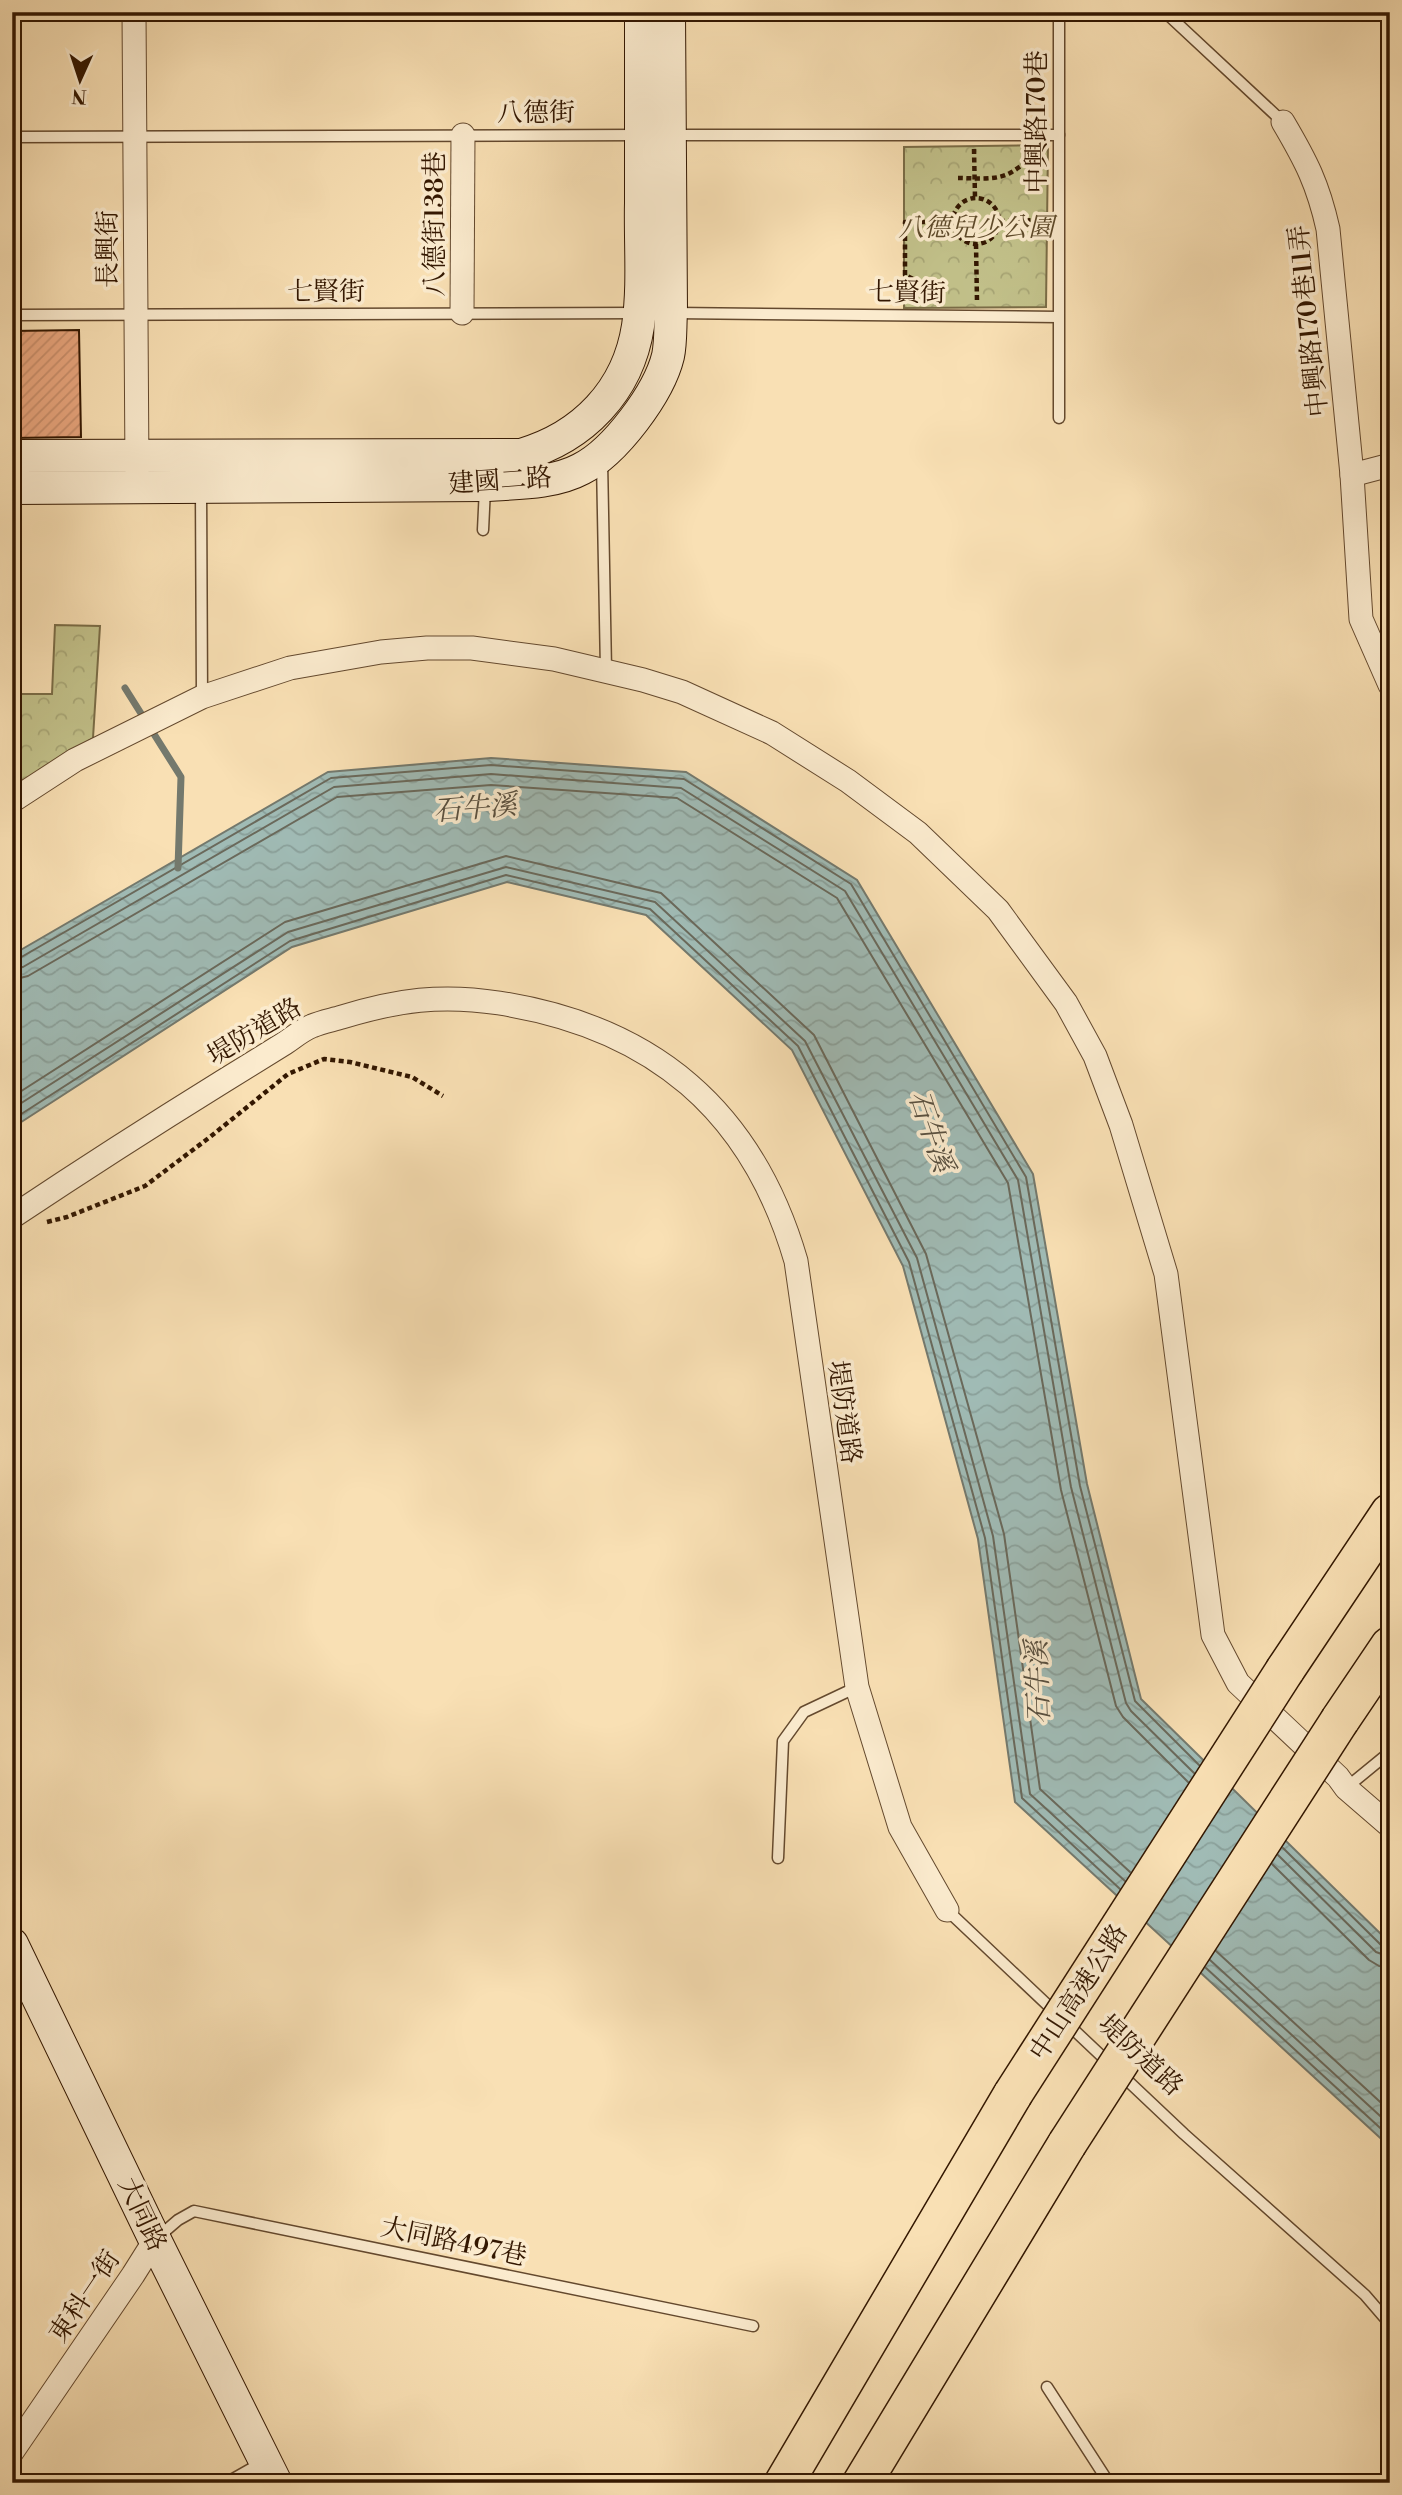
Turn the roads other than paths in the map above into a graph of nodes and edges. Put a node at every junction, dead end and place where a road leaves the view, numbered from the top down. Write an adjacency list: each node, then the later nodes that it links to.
1 (134, 12): 10 (street, 長興街)
2 (641, 12): 8 (street, 建國二路)
3 (668, 12): 8 (street, 建國二路)
4 (1059, 12): 9 (lane, 中興路170巷)
5 (1165, 12): 6 (lane, 中興路170巷11弄)
6 (1283, 122): 23 (street, 中興路170巷11弄)
7 (463, 135): 8 (lane, 八德街); 10 (lane, 八德街); 12 (street, 八德街138巷)
8 (655, 135): 9 (lane, 八德街); 13 (street, 建國二路); 14 (street, 建國二路)
9 (1059, 135): 17 (lane, 中興路170巷)
10 (135, 136): 11 (lane, 八德街); 16 (street, 長興街)
11 (12, 137)
12 (462, 313): 13 (lane, 七賢街); 16 (lane, 七賢街)
13 (639, 313): 19 (street, 建國二路)
14 (671, 313): 17 (lane, 七賢街); 20 (street, 建國二路)
15 (12, 315): 16 (lane, 七賢街)
16 (136, 315): 19 (street, 長興街)
17 (1058, 317): 18 (lane, 中興路170巷)
18 (1059, 418)
19 (137, 454): 21 (street, 建國二路); 26 (street, 長興街)
20 (602, 455): 25 (street, 建國二路); 29 (lane)
21 (12, 456)
22 (1390, 465): 23 (street)
23 (1352, 475): 30 (street, 中興路170巷11弄)
24 (201, 485): 25 (street, 建國二路); 26 (street, 建國二路); 31 (lane)
25 (485, 485): 28 (lane)
26 (137, 486): 27 (street, 建國二路)
27 (12, 488)
28 (483, 530)
29 (606, 670): 31 (street); 38 (street)
30 (1390, 685)
31 (202, 697): 32 (street)
32 (12, 802)
33 (12, 1217): 36 (street, 堤防道路)
34 (1390, 1513): 50 (highway, 中山高速公路, bridge)
35 (1390, 1646): 51 (highway, bridge)
36 (857, 1687): 40 (lane); 41 (street, 堤防道路)
37 (1390, 1748): 38 (lane)
38 (1346, 1788): 39 (street)
39 (1390, 1826)
40 (778, 1858)
41 (947, 1910): 44 (lane, 堤防道路)
42 (12, 1944): 43 (street, 大同路)
43 (155, 2239): 45 (lane, 大同路497巷); 47 (street, 東科一街); 48 (street, 大同路)
44 (1390, 2324)
45 (753, 2326)
46 (1047, 2387): 52 (lane)
47 (12, 2452)
48 (270, 2472): 49 (lane)
49 (226, 2483)
50 (784, 2483)
51 (862, 2483)
52 (1109, 2483)

